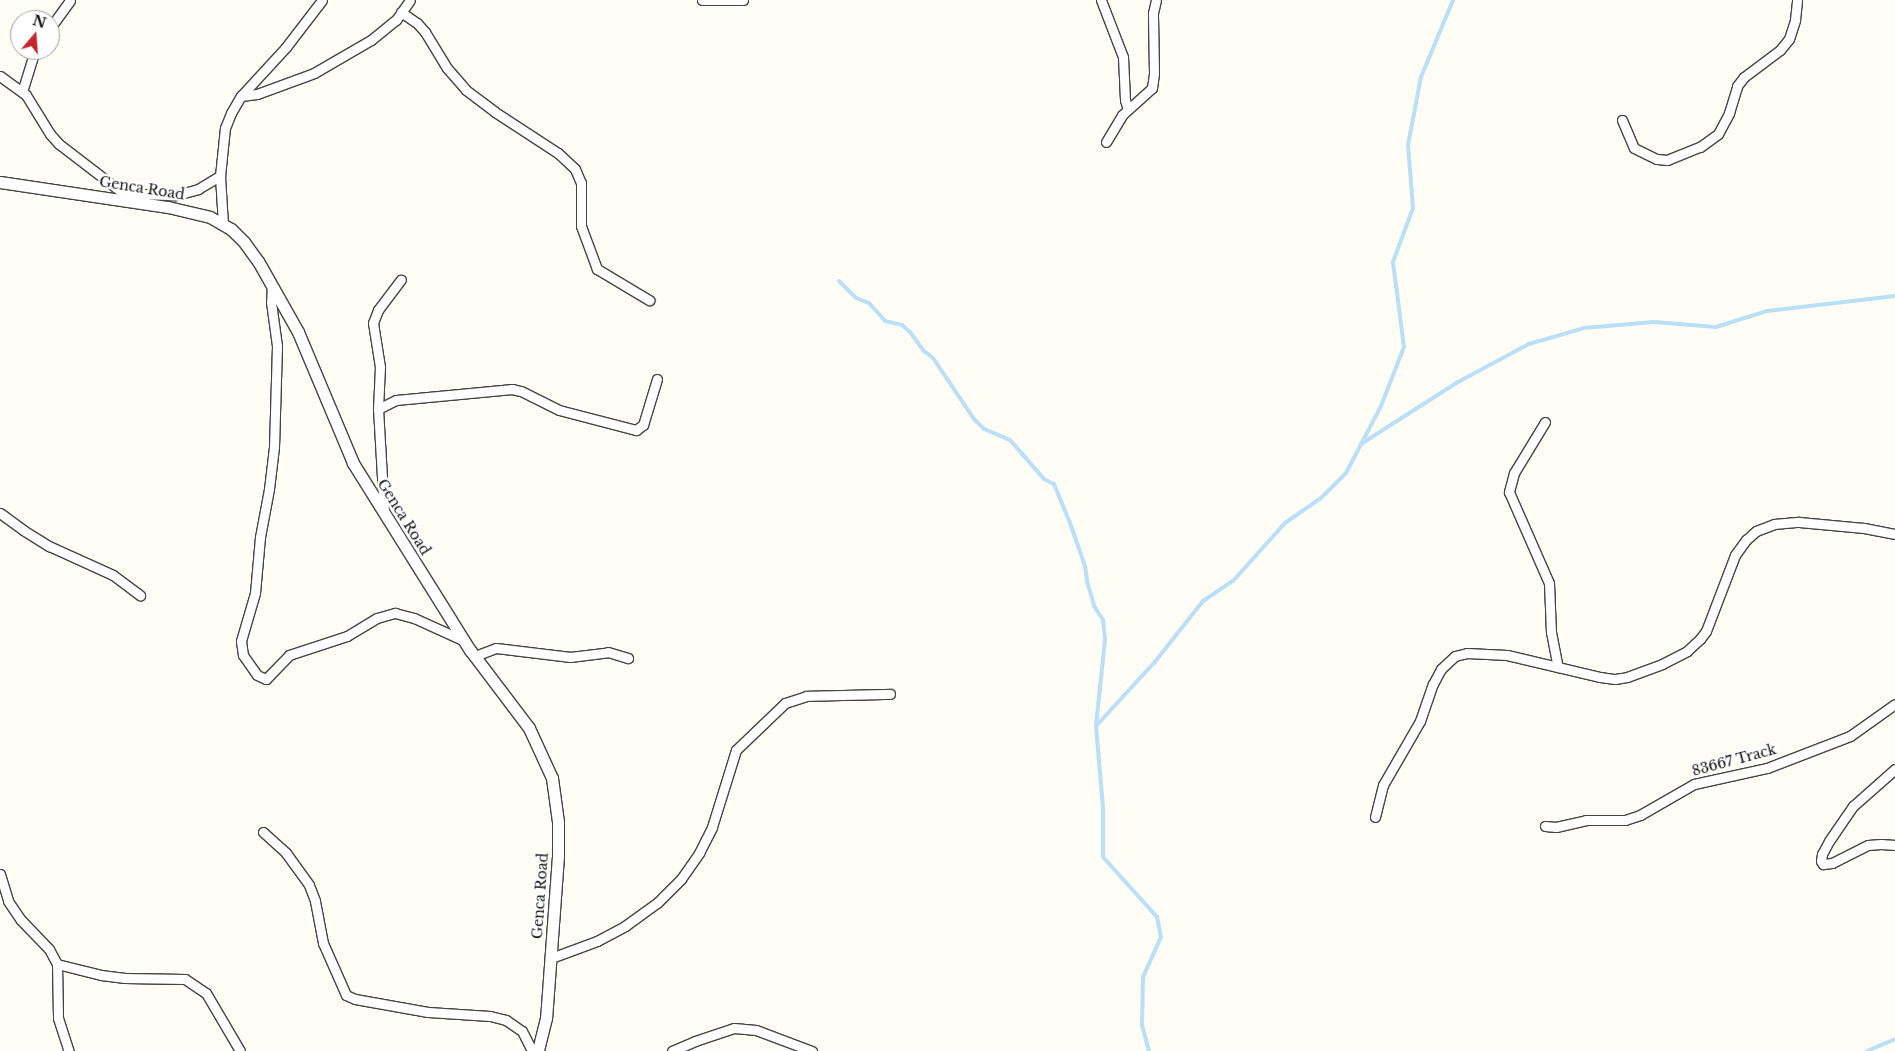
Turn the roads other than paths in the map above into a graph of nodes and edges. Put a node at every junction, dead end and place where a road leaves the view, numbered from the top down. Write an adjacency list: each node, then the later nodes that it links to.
1 (70, 0): 10 (street)
2 (322, 0): 14 (street)
3 (410, 0): 9 (street)
4 (702, 0): 5 (street)
5 (743, 0)
6 (1101, 0): 15 (street)
7 (1156, 0): 15 (street)
8 (1797, 0): 16 (street)
9 (401, 12): 14 (street); 23 (street)
10 (60, 14)
11 (32, 60): 13 (street)
12 (0, 76): 13 (street)
13 (22, 92): 18 (street)
14 (241, 96): 18 (street)
15 (1128, 109): 17 (street)
16 (1622, 120)
17 (1106, 142)
18 (220, 176): 20 (street)
19 (0, 182): 20 (street, Genca Road)
20 (223, 224): 22 (street, Genca Road)
21 (400, 280): 25 (street)
22 (272, 284): 28 (street, Genca Road); 31 (street)
23 (649, 300)
24 (657, 379): 25 (street)
25 (378, 409): 28 (street)
26 (1545, 422): 34 (street)
27 (0, 513): 30 (street)
28 (384, 513): 31 (street, Genca Road)
29 (1895, 534): 34 (street)
30 (140, 594)
31 (465, 641): 32 (street, Genca Road)
32 (475, 656): 33 (street); 43 (street, Genca Road)
33 (628, 658)
34 (1558, 667): 38 (street)
35 (890, 694): 43 (street)
36 (1895, 704): 39 (street, 83667 Track)
37 (1895, 769): 41 (street)
38 (1375, 817)
39 (1545, 826)
40 (262, 832): 47 (street)
41 (1895, 846)
42 (0, 874): 44 (street)
43 (551, 958): 48 (street, Genca Road)
44 (57, 964): 45 (street); 46 (street)
45 (69, 1051)
46 (240, 1051)
47 (532, 1051)
48 (538, 1051)
49 (672, 1051): 50 (street)
50 (812, 1051)

